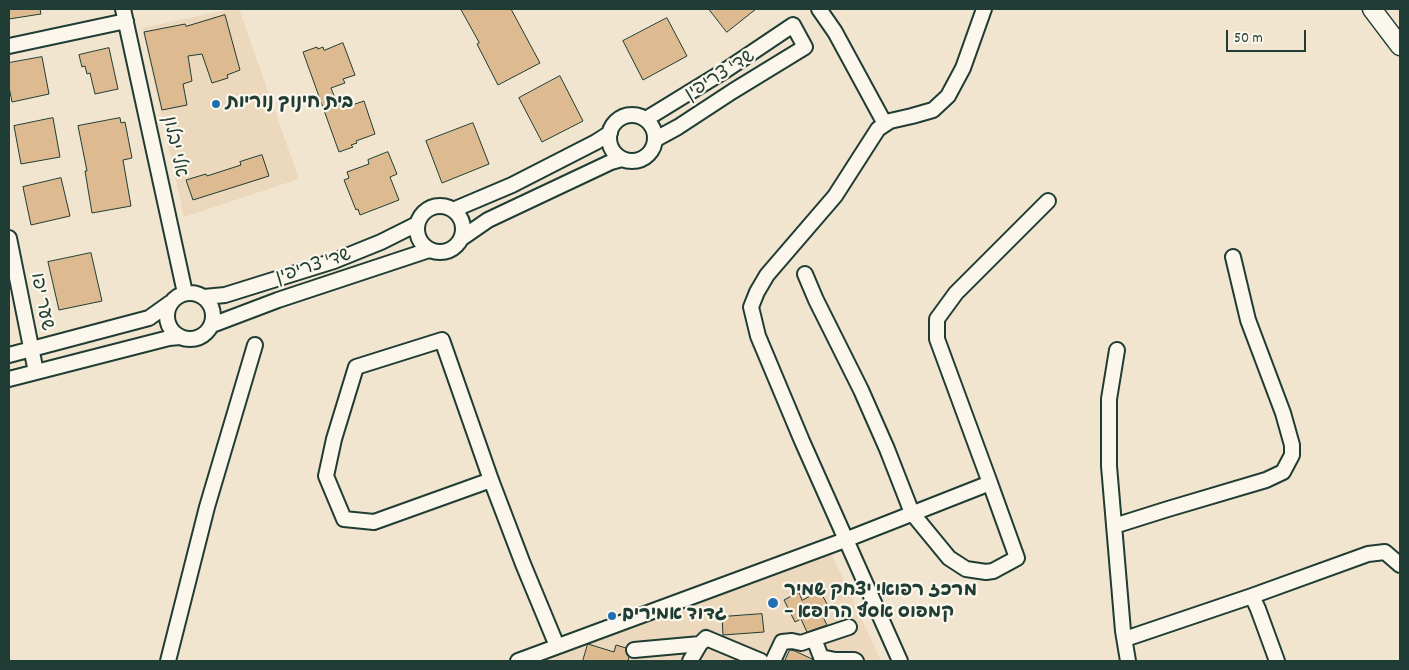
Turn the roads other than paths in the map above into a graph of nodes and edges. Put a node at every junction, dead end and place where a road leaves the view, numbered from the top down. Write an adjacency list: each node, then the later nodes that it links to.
1 (819, 9): 8 (street)
2 (984, 9): 8 (street)
3 (1372, 9): 6 (main road)
4 (125, 15): 5 (street); 20 (street, אלי יבלון)
5 (9, 46)
6 (1400, 46)
7 (646, 119): 9 (street); 10 (street); 10 (street, שד' צריפין)
8 (885, 124): 35 (street)
9 (610, 132): 11 (street); 13 (street)
10 (656, 139): 11 (street)
11 (622, 159): 16 (street)
12 (1048, 201): 32 (street)
13 (453, 210): 14 (street); 16 (street)
14 (417, 224): 17 (street); 21 (street, שד' צריפין)
15 (9, 238): 26 (street, שער יפו)
16 (462, 238): 17 (street)
17 (429, 250): 23 (street, שד' צריפין)
18 (1232, 257): 34 (street)
19 (804, 274): 33 (street)
20 (185, 293): 21 (street); 22 (street)
21 (204, 297): 23 (street)
22 (170, 303): 24 (street); 26 (street)
23 (212, 324): 24 (street)
24 (180, 337): 29 (street)
25 (255, 345): 44 (street)
26 (31, 349): 28 (street); 29 (street, שער יפו)
27 (1117, 350): 34 (street)
28 (9, 355)
29 (36, 372): 30 (street)
30 (9, 379)
31 (491, 480): 31 (street); 42 (street)
32 (990, 483): 33 (street); 33 (street)
33 (912, 513): 35 (street)
34 (1114, 526): 40 (street)
35 (845, 540): 42 (street); 50 (street)
36 (1400, 565): 37 (street)
37 (1252, 596): 40 (street); 52 (street)
38 (849, 627): 39 (street)
39 (814, 639): 48 (street); 49 (street)
40 (1125, 639): 51 (street)
41 (700, 644): 43 (street); 46 (street); 47 (street)
42 (557, 646): 45 (street)
43 (634, 650)
44 (168, 661)
45 (518, 661)
46 (690, 661)
47 (761, 661)
48 (773, 661)
49 (856, 661)
50 (900, 661)
51 (1128, 661)
52 (1276, 661)

